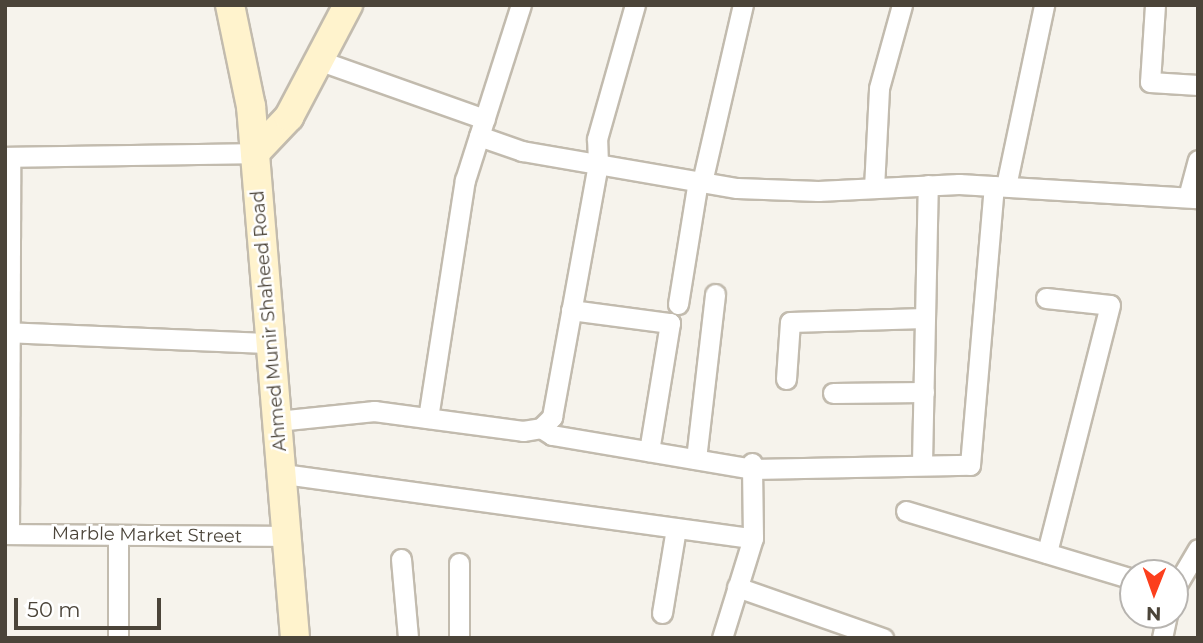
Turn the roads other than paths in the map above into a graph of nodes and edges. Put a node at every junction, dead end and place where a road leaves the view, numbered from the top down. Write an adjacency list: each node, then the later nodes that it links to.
1 (230, 5): 12 (street, Ahmed Munir Shaheed Road)
2 (348, 5): 9 (street)
3 (521, 5): 11 (street)
4 (635, 5): 15 (street)
5 (743, 5): 16 (street)
6 (902, 5): 19 (street)
7 (1044, 5): 18 (street)
8 (1155, 5): 10 (street)
9 (318, 60): 11 (street); 12 (street)
10 (1198, 85)
11 (482, 128): 15 (street); 31 (street)
12 (255, 153): 13 (street); 27 (street, Ahmed Munir Shaheed Road)
13 (7, 158): 26 (street)
14 (1198, 160): 20 (street)
15 (598, 164): 16 (street); 24 (street)
16 (700, 182): 19 (street); 23 (street)
17 (928, 186): 18 (street); 19 (street); 25 (street)
18 (1000, 186): 20 (street); 36 (street)
19 (874, 188)
20 (1193, 197)
21 (716, 294): 35 (street)
22 (1046, 298): 46 (street)
23 (678, 304)
24 (571, 310): 33 (street); 34 (street)
25 (925, 318): 28 (street); 29 (street)
26 (7, 332): 27 (street); 41 (street)
27 (269, 343): 32 (street, Ahmed Munir Shaheed Road)
28 (786, 379)
29 (924, 392): 30 (street); 36 (street)
30 (833, 393)
31 (428, 418): 32 (street); 33 (street)
32 (277, 421): 38 (street, Ahmed Munir Shaheed Road)
33 (541, 428): 34 (street)
34 (649, 452): 35 (street)
35 (696, 460): 37 (street)
36 (922, 463): 37 (street)
37 (752, 466): 44 (street)
38 (282, 474): 40 (street); 43 (street, Ahmed Munir Shaheed Road)
39 (906, 511): 46 (street)
40 (676, 528): 44 (street); 52 (street)
41 (7, 534): 42 (street, Marble Market Street)
42 (118, 535): 43 (street, Marble Market Street); 54 (street)
43 (289, 536): 55 (street, Ahmed Munir Shaheed Road)
44 (753, 538): 51 (street)
45 (1198, 549): 49 (street)
46 (1047, 553): 50 (street)
47 (401, 559): 56 (street)
48 (459, 563): 57 (street)
49 (1189, 564)
50 (1119, 575)
51 (737, 587): 53 (street); 58 (street)
52 (662, 613)
53 (872, 636)
54 (118, 638)
55 (295, 638)
56 (408, 638)
57 (459, 638)
58 (722, 638)

